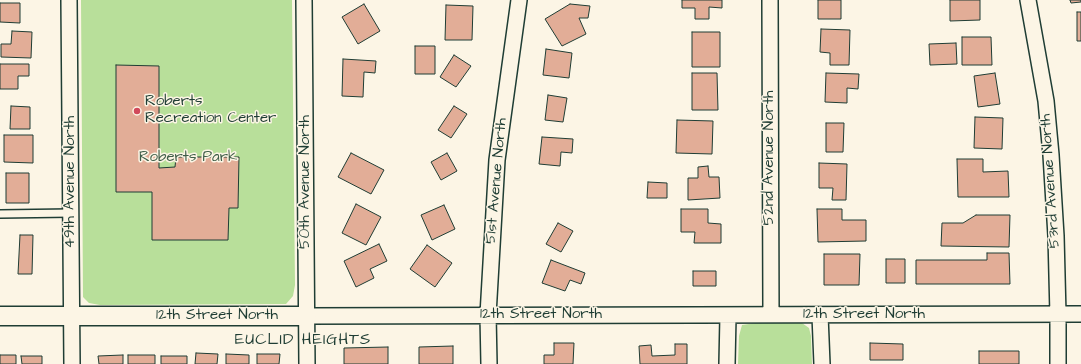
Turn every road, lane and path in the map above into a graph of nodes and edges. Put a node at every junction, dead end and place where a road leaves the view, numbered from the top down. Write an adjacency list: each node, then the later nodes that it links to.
1 (69, 0): 6 (street, 49th Avenue North)
2 (304, 0): 15 (street, 50th Avenue North)
3 (519, 0): 10 (street, 51st Avenue North)
4 (770, 0): 11 (street, 52nd Avenue North)
5 (1028, 0): 13 (street, 53rd Avenue North)
6 (71, 213): 7 (lane); 9 (street, 49th Avenue North)
7 (0, 214)
8 (1081, 314): 13 (street, 12th Street North)
9 (71, 315): 14 (street, 12th Street North); 15 (street, 12th Street North); 17 (street, 49th Avenue North)
10 (488, 315): 15 (street, 12th Street North); 16 (street, 12th Street North); 19 (street, 51st Avenue North)
11 (771, 315): 12 (street, 12th Street North); 16 (street, 12th Street North)
12 (820, 315): 13 (street, 12th Street North); 21 (street)
13 (1058, 315): 22 (street, 53rd Avenue North)
14 (0, 316)
15 (307, 316): 18 (street, 50th Avenue North)
16 (728, 316): 20 (street)
17 (72, 364)
18 (307, 364)
19 (489, 364)
20 (727, 364)
21 (822, 364)
22 (1058, 364)

